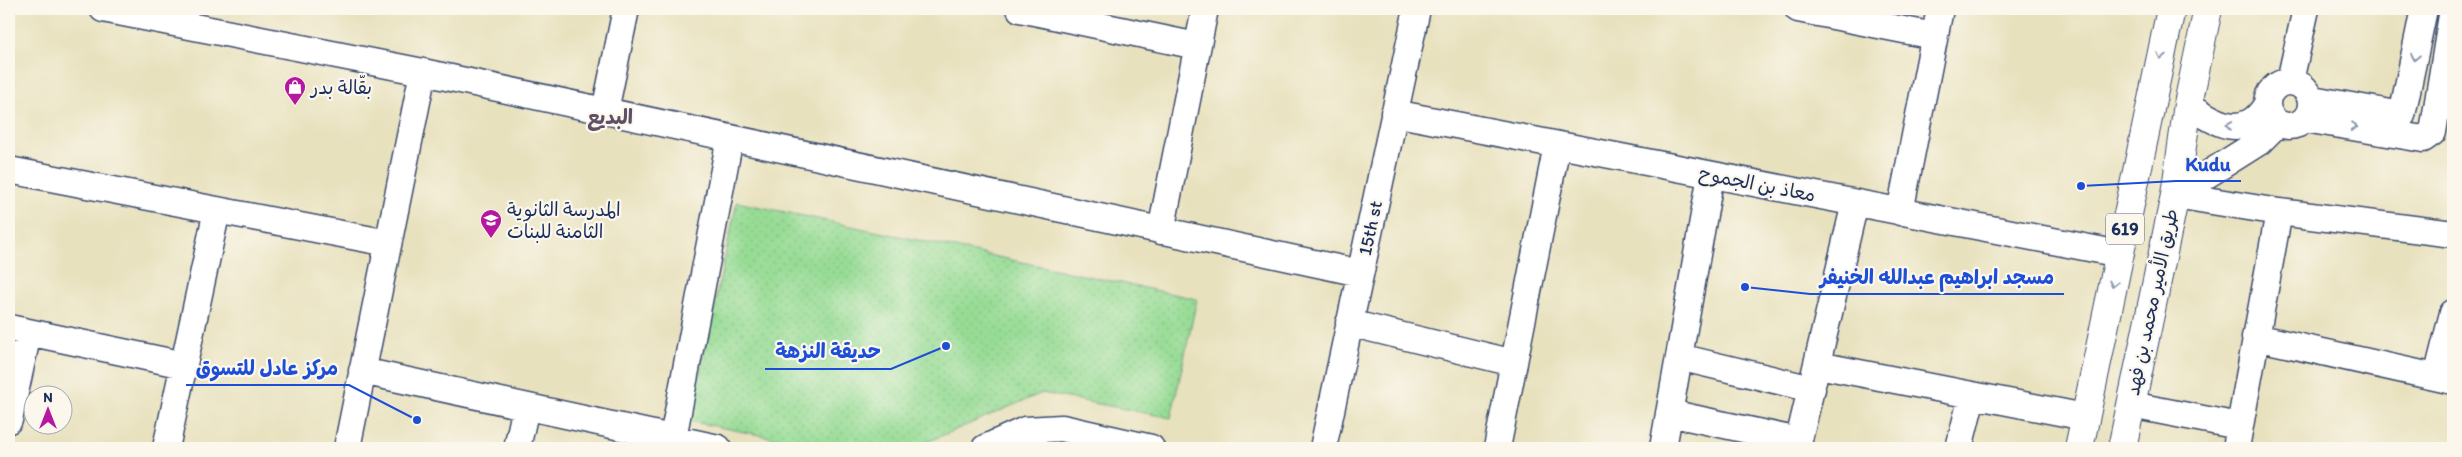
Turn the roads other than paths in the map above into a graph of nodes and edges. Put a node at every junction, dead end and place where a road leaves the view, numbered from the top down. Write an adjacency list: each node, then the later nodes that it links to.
1 (103, 9): 15 (street)
2 (626, 9): 19 (street)
3 (1020, 9): 14 (street)
4 (1204, 9): 14 (street)
5 (1417, 9): 20 (street, 15th st)
6 (1798, 9): 13 (street)
7 (1940, 9): 13 (street)
8 (2171, 9): 36 (highway, 619, one-way to 36)
9 (2208, 9): 17 (highway, طريق الأمير محمد بن فهد / 619)
10 (2306, 9): 16 (street)
11 (2425, 9): 12 (street); 22 (street, one-way to 22)
12 (2453, 15): 23 (street)
13 (1934, 36): 31 (street)
14 (1197, 46): 33 (street)
15 (423, 72): 19 (street); 35 (street)
16 (2290, 81): 18 (street); 21 (street)
17 (2188, 104): 21 (street, one-way to 17); 28 (highway, طريق الأمير محمد بن فهد / 619)
18 (2308, 109): 21 (street); 22 (street); 23 (street, one-way to 23)
19 (605, 111): 24 (street)
20 (1394, 113): 25 (street, معاذ بن الجموح); 37 (street, 15th st)
21 (2272, 114): 28 (street)
22 (2402, 115): 23 (street)
23 (2436, 120)
24 (730, 138): 33 (street); 55 (street)
25 (1557, 145): 27 (street, معاذ بن الجموح); 43 (street)
26 (9, 170): 30 (street)
27 (1710, 175): 29 (street, معاذ بن الجموح); 42 (street)
28 (2175, 195): 32 (street); 49 (highway, طريق الأمير محمد بن فهد / 619)
29 (1855, 203): 31 (street, معاذ بن الجموح); 46 (street)
30 (217, 210): 35 (street); 44 (street)
31 (1900, 212): 36 (street, معاذ بن الجموح)
32 (2279, 212): 34 (street); 41 (street)
33 (1161, 231): 37 (street)
34 (2453, 234)
35 (388, 243): 45 (street)
36 (2120, 254): 52 (highway, 619, one-way to 52)
37 (1360, 273): 39 (street, 15th st)
38 (2453, 313): 47 (street)
39 (1350, 323): 43 (street); 63 (street, 15th st)
40 (18, 330): 44 (street); 53 (street)
41 (2255, 337): 47 (street); 54 (street)
42 (1679, 357): 46 (street); 51 (street)
43 (1514, 363): 64 (street)
44 (184, 365): 57 (street)
45 (362, 371): 50 (street); 58 (street)
46 (1815, 377): 48 (street); 56 (street)
47 (2445, 379)
48 (1972, 396): 52 (street); 66 (street)
49 (2131, 405): 54 (street); 68 (highway, طريق الأمير محمد بن فهد / 619)
50 (526, 407): 55 (street); 59 (street)
51 (1669, 413): 56 (street); 65 (street)
52 (2085, 417): 67 (highway, 619)
53 (9, 420)
54 (2238, 437)
55 (673, 438): 60 (street)
56 (1798, 445)
57 (166, 448)
58 (347, 448)
59 (517, 448)
60 (718, 448)
61 (985, 448): 62 (street)
62 (1151, 448)
63 (1323, 448)
64 (1497, 448)
65 (1663, 448)
66 (1959, 448)
67 (2079, 448)
68 (2122, 448)

